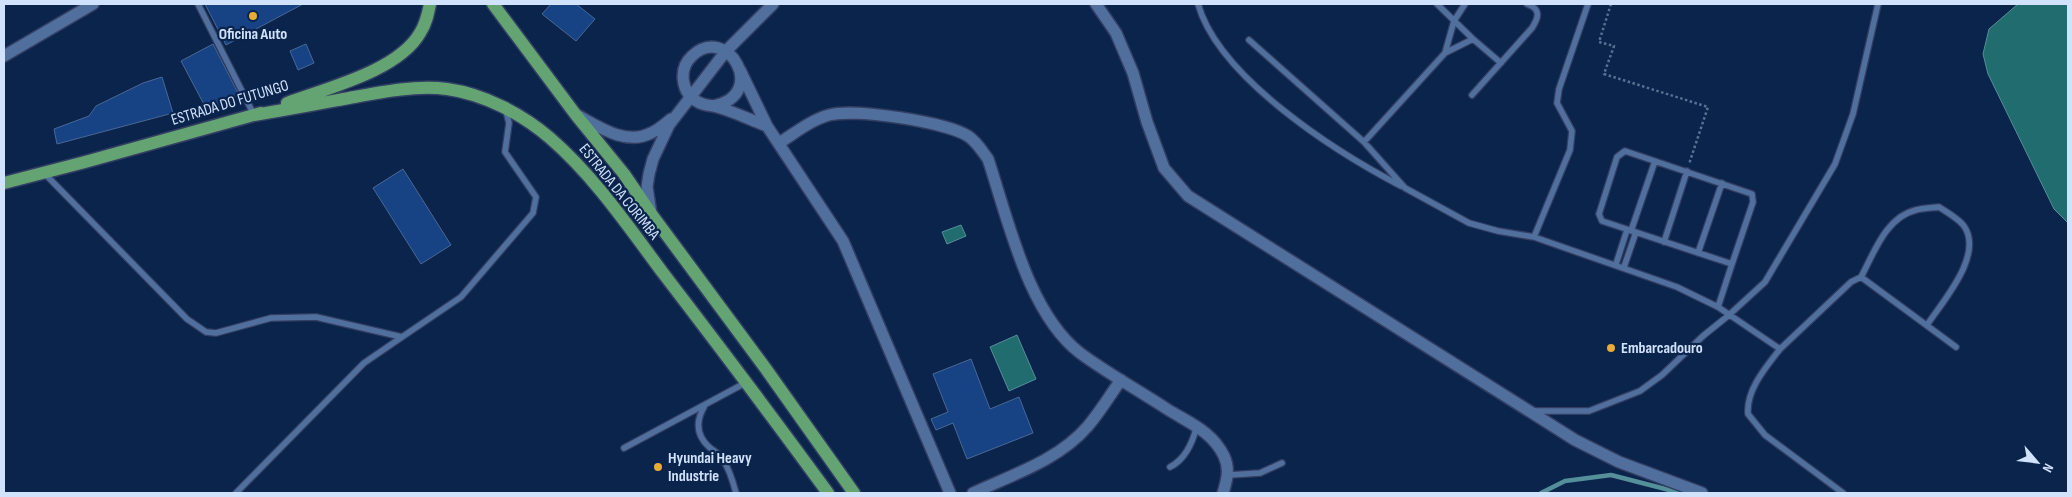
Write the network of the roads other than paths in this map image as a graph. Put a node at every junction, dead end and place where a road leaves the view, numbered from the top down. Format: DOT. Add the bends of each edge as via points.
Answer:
graph roads {
  1 [pos="93,4"];
  2 [pos="198,4"];
  3 [pos="430,4"];
  4 [pos="492,4"];
  5 [pos="773,4"];
  6 [pos="1096,4"];
  7 [pos="1198,4"];
  8 [pos="1437,4"];
  9 [pos="1465,4"];
  10 [pos="1527,4"];
  11 [pos="1588,4"];
  12 [pos="1878,4"];
  13 [pos="1454,21"];
  14 [pos="1472,39"];
  15 [pos="1250,40"];
  16 [pos="726,51"];
  17 [pos="1445,53"];
  18 [pos="4,56"];
  19 [pos="1501,63"];
  20 [pos="740,70"];
  21 [pos="1472,96"];
  22 [pos="691,97"];
  23 [pos="713,106"];
  24 [pos="504,107"];
  25 [pos="679,114"];
  26 [pos="254,115"];
  27 [pos="576,115"];
  28 [pos="767,126"];
  29 [pos="1364,142"];
  30 [pos="779,143"];
  31 [pos="1655,161"];
  32 [pos="1687,171"];
  33 [pos="44,172"];
  34 [pos="4,183"];
  35 [pos="1722,183"];
  36 [pos="1405,188"];
  37 [pos="652,215"];
  38 [pos="1632,231"];
  39 [pos="1534,237"];
  40 [pos="1664,242"];
  41 [pos="1698,253"];
  42 [pos="1616,264"];
  43 [pos="1732,264"];
  44 [pos="1624,267"];
  45 [pos="1861,277"];
  46 [pos="1718,308"];
  47 [pos="1730,315"];
  48 [pos="1927,325"];
  49 [pos="402,337"];
  50 [pos="1956,348"];
  51 [pos="1780,349"];
  52 [pos="1121,380"];
  53 [pos="747,382"];
  54 [pos="705,406"];
  55 [pos="1531,410"];
  56 [pos="1197,426"];
  57 [pos="624,448"];
  58 [pos="1282,464"];
  59 [pos="1170,467"];
  60 [pos="1228,475"];
  61 [pos="236,493"];
  62 [pos="736,493"];
  63 [pos="828,493"];
  64 [pos="854,493"];
  65 [pos="950,493"];
  66 [pos="973,493"];
  67 [pos="1224,493"];
  68 [pos="1702,493"];
  69 [pos="1843,493"];
  1 -- 18 [label="street"];
  2 -- 26 [label="lane"];
  3 -- 26 [label="main road, ESTRADA DO FUTUNGO" via="420,33 387,65"];
  4 -- 27 [label="main road"];
  5 -- 16 [label="street"];
  6 -- 55 [label="street" via="1116,34 1133,73 1164,168 1188,196"];
  7 -- 36 [label="lane" via="1202,18 1222,49 1274,102 1338,150"];
  8 -- 13 [label="lane"];
  9 -- 13 [label="lane"];
  10 -- 19 [label="lane" via="1535,7 1538,19"];
  11 -- 39 [label="lane" via="1557,103 1572,131 1570,150"];
  12 -- 47 [label="lane" via="1853,114 1835,164 1765,282"];
  13 -- 14 [label="lane"];
  13 -- 17 [label="lane"];
  14 -- 17 [label="lane"];
  14 -- 19 [label="lane"];
  15 -- 29 [label="lane"];
  16 -- 20 [label="street"];
  16 -- 22 [label="street"];
  16 -- 22 [label="street" via="705,49 687,62 683,76"];
  17 -- 29 [label="lane"];
  19 -- 21 [label="lane"];
  20 -- 23 [label="street" via="741,79 735,95 729,101"];
  20 -- 28 [label="street"];
  22 -- 23 [label="street"];
  22 -- 25 [label="street"];
  23 -- 28 [label="street"];
  24 -- 26 [label="main road, ESTRADA DA CORIMBA" via="447,89 418,88"];
  24 -- 49 [label="lane" via="509,123 505,152 536,197 533,213 461,296"];
  24 -- 53 [label="main road, ESTRADA DA CORIMBA" via="548,137 587,174"];
  25 -- 27 [label="street" via="652,133 632,138 606,131"];
  25 -- 37 [label="street" via="663,137 648,174"];
  26 -- 33 [label="main road, ESTRADA DO FUTUNGO"];
  27 -- 37 [label="main road, ESTRADA DA CORIMBA" via="624,174"];
  28 -- 30 [label="street"];
  29 -- 36 [label="lane"];
  30 -- 52 [label="street" via="822,118 850,111 936,124 968,136 988,160 1024,268 1048,318 1079,352"];
  30 -- 65 [label="street" via="843,241"];
  31 -- 32 [label="lane"];
  31 -- 38 [label="lane"];
  31 -- 38 [label="lane" via="1625,151 1617,157 1599,214 1602,221"];
  32 -- 35 [label="lane"];
  32 -- 40 [label="lane"];
  33 -- 34 [label="main road, ESTRADA DO FUTUNGO"];
  33 -- 49 [label="lane" via="187,319 206,332 216,333 271,318 316,317"];
  35 -- 41 [label="lane"];
  35 -- 43 [label="lane" via="1749,192 1753,198"];
  36 -- 39 [label="lane" via="1469,223"];
  37 -- 64 [label="main road, ESTRADA DA CORIMBA"];
  38 -- 40 [label="lane"];
  38 -- 42 [label="lane"];
  38 -- 44 [label="lane"];
  39 -- 42 [label="lane"];
  40 -- 41 [label="lane"];
  41 -- 43 [label="lane"];
  42 -- 44 [label="lane"];
  43 -- 46 [label="lane"];
  44 -- 46 [label="lane" via="1677,286"];
  45 -- 48 [label="lane"];
  45 -- 48 [label="lane" via="1885,232 1898,220 1915,210 1940,207 1964,226 1971,243 1966,265"];
  45 -- 51 [label="lane" via="1851,282"];
  46 -- 47 [label="lane"];
  47 -- 51 [label="lane"];
  47 -- 55 [label="lane" via="1662,376 1640,391 1589,411"];
  48 -- 50 [label="lane"];
  49 -- 61 [label="lane" via="364,363"];
  51 -- 69 [label="lane" via="1756,383 1749,399 1748,414 1765,435"];
  52 -- 56 [label="street"];
  52 -- 66 [label="street" via="1087,426 1070,443"];
  53 -- 54 [label="lane"];
  53 -- 63 [label="main road, ESTRADA DA CORIMBA"];
  54 -- 57 [label="lane"];
  54 -- 62 [label="lane" via="697,428 702,439 723,458"];
  55 -- 68 [label="street" via="1576,440 1619,462"];
  56 -- 59 [label="lane" via="1188,450"];
  56 -- 60 [label="street" via="1210,436 1224,457"];
  58 -- 60 [label="lane" via="1260,473"];
  60 -- 67 [label="street"];
}
